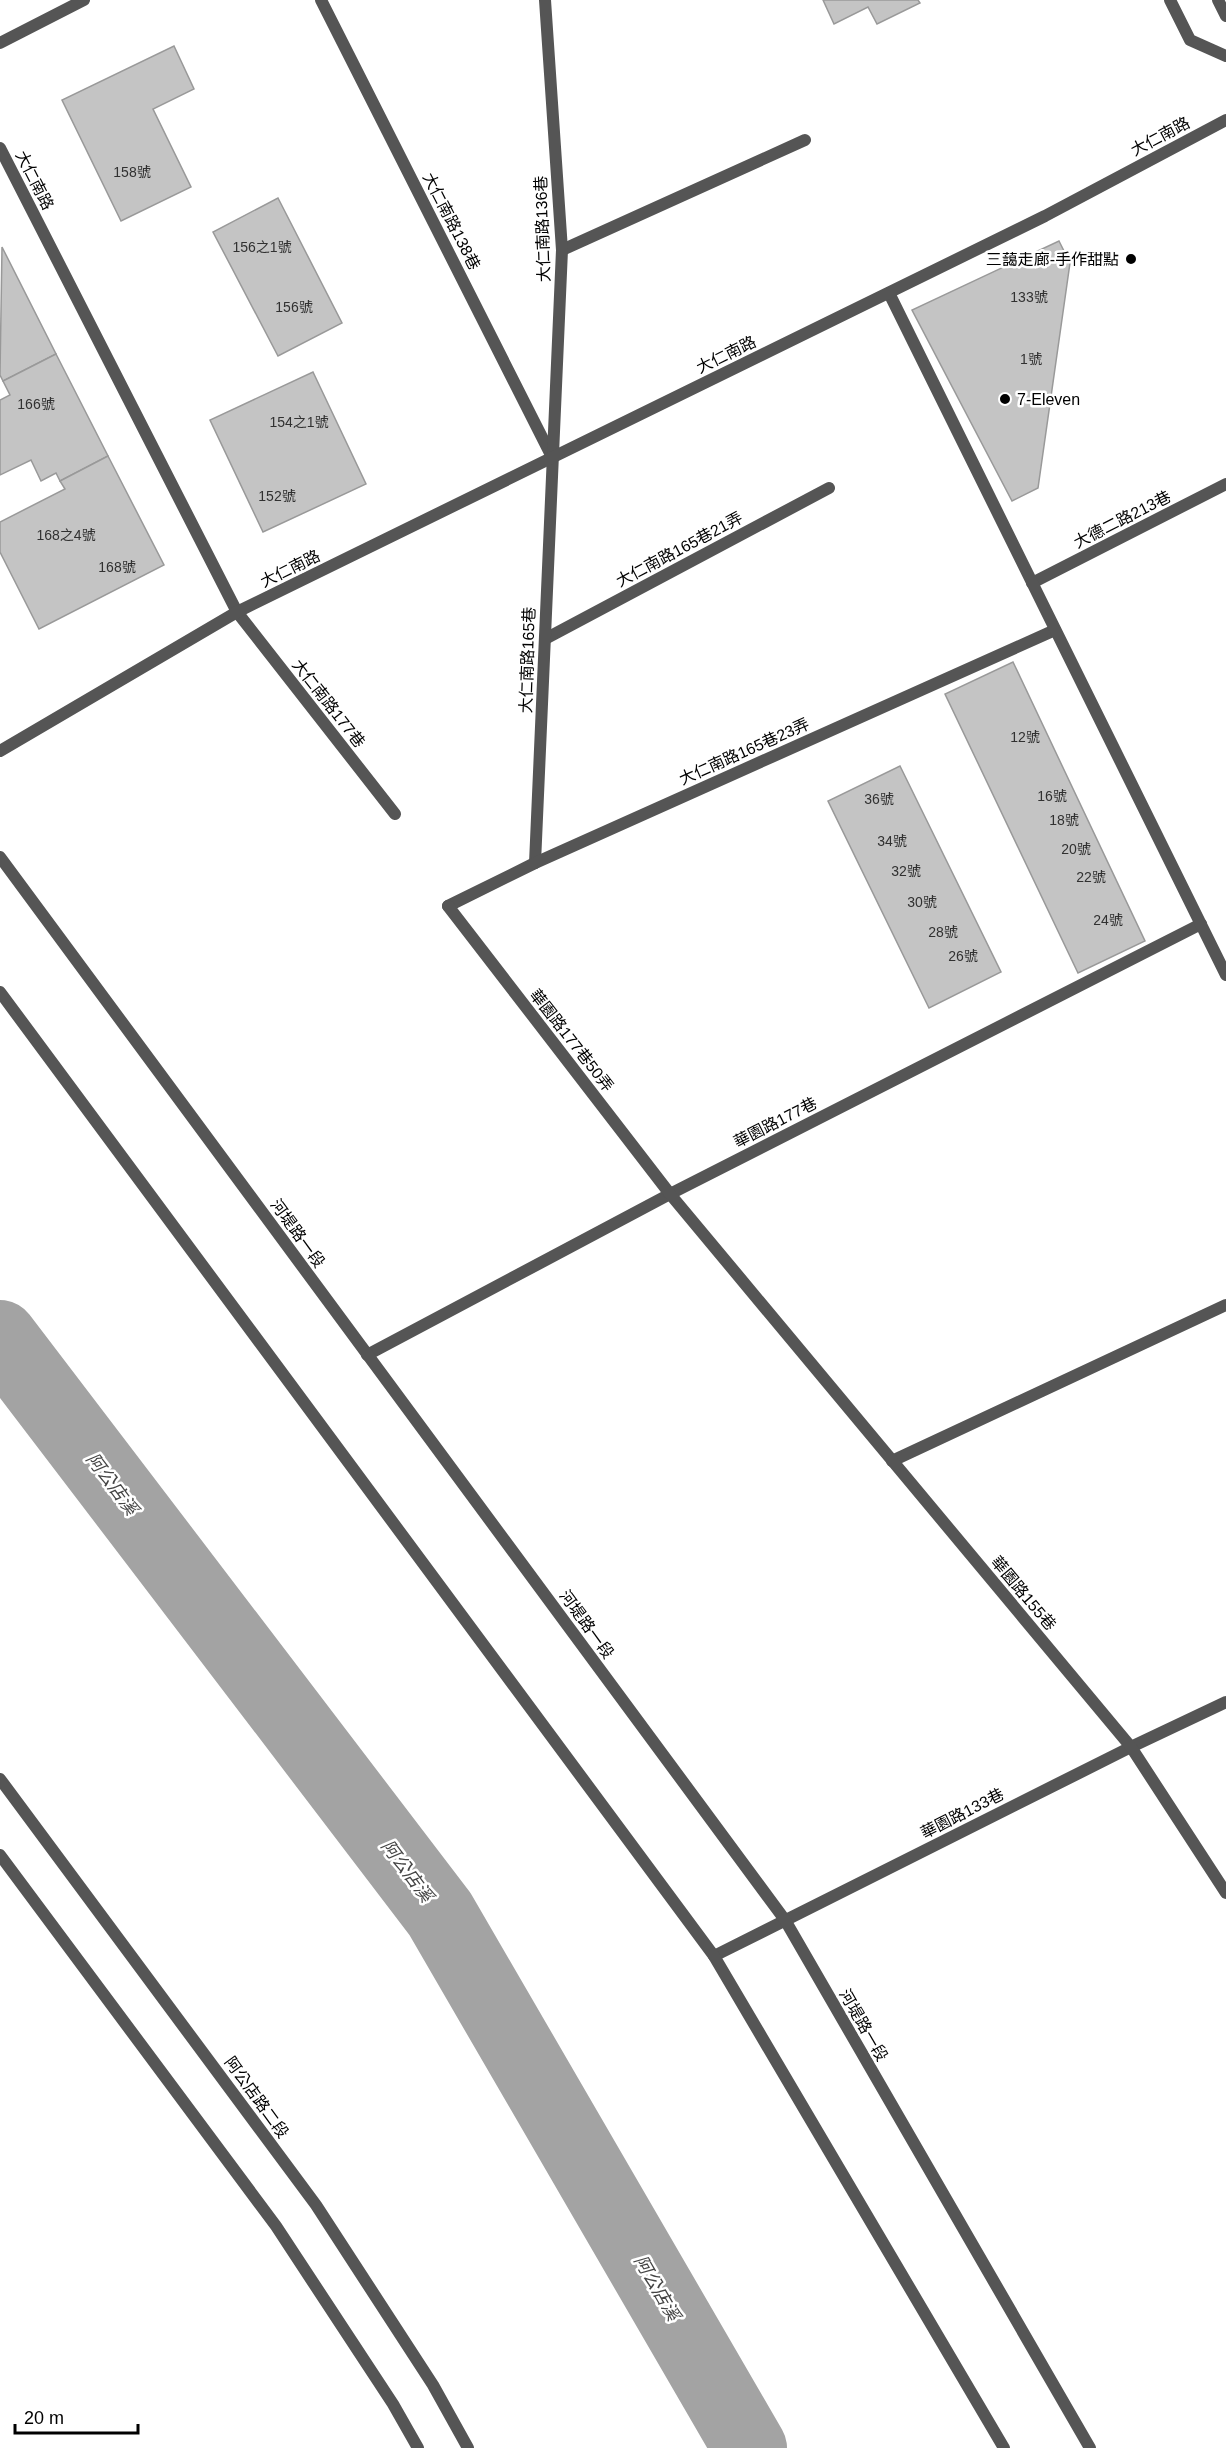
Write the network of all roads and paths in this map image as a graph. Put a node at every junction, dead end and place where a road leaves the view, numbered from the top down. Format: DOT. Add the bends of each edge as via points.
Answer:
graph roads {
  1 [pos="84,0"];
  2 [pos="321,0"];
  3 [pos="545,0"];
  4 [pos="1170,0"];
  5 [pos="1218,0"];
  6 [pos="1226,16"];
  7 [pos="0,43"];
  8 [pos="1226,56"];
  9 [pos="1226,120"];
  10 [pos="805,140"];
  11 [pos="0,148"];
  12 [pos="562,250"];
  13 [pos="889,293"];
  14 [pos="553,458"];
  15 [pos="1226,484"];
  16 [pos="829,488"];
  17 [pos="1032,583"];
  18 [pos="237,612"];
  19 [pos="1055,630"];
  20 [pos="545,639"];
  21 [pos="0,751"];
  22 [pos="395,814"];
  23 [pos="0,857"];
  24 [pos="535,863"];
  25 [pos="448,906"];
  26 [pos="1201,924"];
  27 [pos="1226,975"];
  28 [pos="0,993"];
  29 [pos="670,1194"];
  30 [pos="1226,1305"];
  31 [pos="368,1355"];
  32 [pos="892,1461"];
  33 [pos="1226,1702"];
  34 [pos="1131,1747"];
  35 [pos="0,1779"];
  36 [pos="0,1855"];
  37 [pos="1226,1893"];
  38 [pos="785,1920"];
  39 [pos="714,1956"];
  40 [pos="418,2448"];
  41 [pos="468,2448"];
  42 [pos="1004,2448"];
  43 [pos="1090,2448"];
  1 -- 7 [label="street"];
  2 -- 14 [label="street, 大仁南路138巷"];
  3 -- 12 [label="street, 大仁南路136巷"];
  4 -- 8 [label="street" via="1190,40"];
  5 -- 6 [label="street"];
  9 -- 13 [label="street, 大仁南路"];
  10 -- 12 [label="street"];
  11 -- 18 [label="street, 大仁南路"];
  12 -- 14 [label="street, 大仁南路136巷"];
  13 -- 14 [label="street, 大仁南路"];
  13 -- 17 [label="street"];
  14 -- 18 [label="street, 大仁南路"];
  14 -- 20 [label="street, 大仁南路165巷"];
  15 -- 17 [label="street, 大德二路213巷"];
  16 -- 20 [label="street, 大仁南路165巷21弄"];
  17 -- 19 [label="street"];
  18 -- 21 [label="street, 大仁南路"];
  18 -- 22 [label="street, 大仁南路177巷"];
  19 -- 24 [label="street, 大仁南路165巷23弄"];
  19 -- 26 [label="street"];
  20 -- 24 [label="street, 大仁南路165巷"];
  23 -- 31 [label="street, 河堤路一段"];
  24 -- 25 [label="street, 大仁南路165巷23弄"];
  25 -- 29 [label="street, 華園路177巷50弄"];
  26 -- 27 [label="street"];
  26 -- 29 [label="street, 華園路177巷"];
  28 -- 39 [label="street"];
  29 -- 31 [label="street, 華園路177巷"];
  29 -- 32 [label="street, 華園路155巷"];
  30 -- 32 [label="street"];
  31 -- 38 [label="street, 河堤路一段"];
  32 -- 34 [label="street, 華園路155巷"];
  33 -- 34 [label="street, 華園路133巷"];
  34 -- 37 [label="street, 華園路155巷"];
  34 -- 38 [label="street, 華園路133巷"];
  35 -- 41 [label="street, 阿公店路二段" via="316,2205 434,2385"];
  36 -- 40 [label="street" via="276,2226"];
  38 -- 39 [label="street, 華園路133巷"];
  38 -- 43 [label="street, 河堤路一段"];
  39 -- 42 [label="street"];
}
